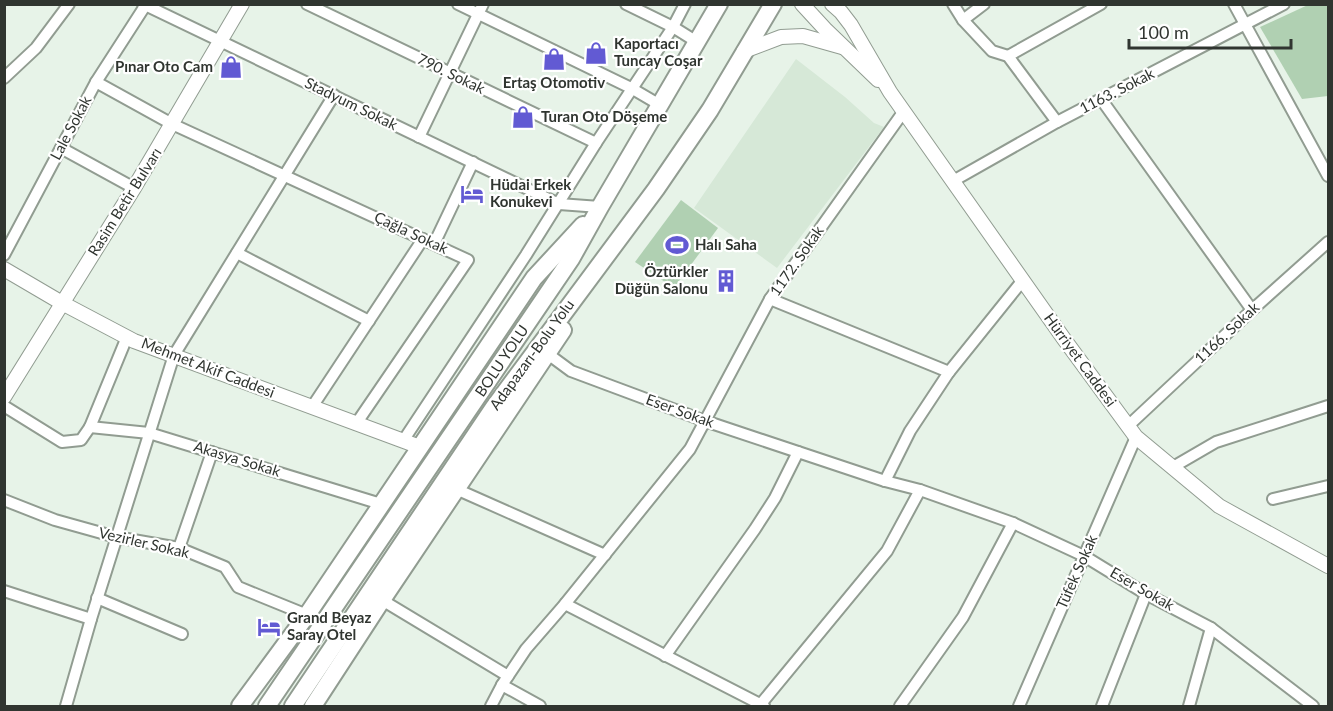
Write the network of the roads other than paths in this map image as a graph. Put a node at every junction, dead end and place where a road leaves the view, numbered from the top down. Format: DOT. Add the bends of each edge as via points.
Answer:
graph roads {
  1 [pos="69,4"];
  2 [pos="242,4"];
  3 [pos="307,4"];
  4 [pos="458,4"];
  5 [pos="626,4"];
  6 [pos="685,4"];
  7 [pos="773,4"];
  8 [pos="802,4"];
  9 [pos="832,4"];
  10 [pos="837,4"];
  11 [pos="953,4"];
  12 [pos="984,4"];
  13 [pos="1101,4"];
  14 [pos="1234,4"];
  15 [pos="1284,4"];
  16 [pos="144,5"];
  17 [pos="718,6"];
  18 [pos="480,9"];
  19 [pos="963,20"];
  20 [pos="1246,24"];
  21 [pos="851,25"];
  22 [pos="673,27"];
  23 [pos="221,42"];
  24 [pos="697,42"];
  25 [pos="844,47"];
  26 [pos="744,51"];
  27 [pos="1008,56"];
  28 [pos="451,73"];
  29 [pos="4,78"];
  30 [pos="96,82"];
  31 [pos="631,88"];
  32 [pos="890,92"];
  33 [pos="334,95"];
  34 [pos="1101,99"];
  35 [pos="660,105"];
  36 [pos="904,111"];
  37 [pos="1057,122"];
  38 [pos="172,124"];
  39 [pos="419,137"];
  40 [pos="596,143"];
  41 [pos="61,148"];
  42 [pos="473,162"];
  43 [pos="285,175"];
  44 [pos="1329,176"];
  45 [pos="953,181"];
  46 [pos="134,188"];
  47 [pos="656,189"];
  48 [pos="559,204"];
  49 [pos="600,207"];
  50 [pos="423,239"];
  51 [pos="1329,242"];
  52 [pos="434,244"];
  53 [pos="237,253"];
  54 [pos="4,255"];
  55 [pos="4,269"];
  56 [pos="1023,280"];
  57 [pos="770,299"];
  58 [pos="62,303"];
  59 [pos="1252,310"];
  60 [pos="369,321"];
  61 [pos="127,337"];
  62 [pos="548,354"];
  63 [pos="174,355"];
  64 [pos="949,372"];
  65 [pos="4,397"];
  66 [pos="4,406"];
  67 [pos="1329,406"];
  68 [pos="312,407"];
  69 [pos="705,421"];
  70 [pos="356,424"];
  71 [pos="90,427"];
  72 [pos="1132,431"];
  73 [pos="150,433"];
  74 [pos="403,441"];
  75 [pos="420,447"];
  76 [pos="212,452"];
  77 [pos="798,452"];
  78 [pos="1173,467"];
  79 [pos="885,481"];
  80 [pos="1329,486"];
  81 [pos="456,489"];
  82 [pos="920,490"];
  83 [pos="1273,499"];
  84 [pos="4,500"];
  85 [pos="381,504"];
  86 [pos="1013,523"];
  87 [pos="116,537"];
  88 [pos="179,548"];
  89 [pos="605,555"];
  90 [pos="1084,556"];
  91 [pos="1329,566"];
  92 [pos="4,591"];
  93 [pos="1146,594"];
  94 [pos="98,598"];
  95 [pos="382,600"];
  96 [pos="565,604"];
  97 [pos="306,615"];
  98 [pos="91,619"];
  99 [pos="1211,628"];
  100 [pos="182,634"];
  101 [pos="665,656"];
  102 [pos="505,680"];
  103 [pos="1298,701"];
  104 [pos="66,706"];
  105 [pos="240,706"];
  106 [pos="267,706"];
  107 [pos="293,706"];
  108 [pos="313,706"];
  109 [pos="491,706"];
  110 [pos="540,706"];
  111 [pos="762,706"];
  112 [pos="900,706"];
  113 [pos="1018,706"];
  114 [pos="1102,706"];
  115 [pos="1189,706"];
  116 [pos="1313,706"];
  1 -- 29 [label="street" via="36,48"];
  2 -- 23 [label="main road, Rasim Betir Bulvarı"];
  3 -- 28 [label="street, 790. Sokak"];
  4 -- 18 [label="street"];
  5 -- 22 [label="street"];
  6 -- 22 [label="street"];
  7 -- 26 [label="highway, Adapazarı-Bolu Yolu"];
  8 -- 25 [label="main road, Hürriyet Caddesi"];
  9 -- 21 [label="main road, Hürriyet Caddesi"];
  10 -- 21 [label="main road"];
  11 -- 19 [label="street"];
  12 -- 19 [label="street"];
  13 -- 27 [label="street"];
  14 -- 20 [label="street"];
  15 -- 20 [label="street, 1163. Sokak"];
  16 -- 23 [label="street, Stadyum Sokak"];
  16 -- 30 [label="street, Lale Sokak"];
  17 -- 24 [label="highway, BOLU YOLU"];
  18 -- 28 [label="street"];
  18 -- 31 [label="street"];
  19 -- 27 [label="street" via="992,51"];
  20 -- 34 [label="street, 1163. Sokak"];
  20 -- 44 [label="street"];
  21 -- 32 [label="main road, Hürriyet Caddesi"];
  22 -- 24 [label="street"];
  22 -- 31 [label="street"];
  23 -- 33 [label="street, Stadyum Sokak"];
  23 -- 38 [label="main road, Rasim Betir Bulvarı"];
  24 -- 35 [label="highway, BOLU YOLU"];
  25 -- 26 [label="main road" via="792,36"];
  25 -- 32 [label="main road, Hürriyet Caddesi"];
  26 -- 47 [label="highway, Adapazarı-Bolu Yolu" via="711,110"];
  27 -- 37 [label="street"];
  28 -- 39 [label="street"];
  28 -- 40 [label="street, 790. Sokak"];
  30 -- 38 [label="street, Çağla Sokak"];
  30 -- 41 [label="street, Lale Sokak"];
  31 -- 35 [label="street"];
  31 -- 40 [label="street"];
  32 -- 36 [label="main road, Hürriyet Caddesi"];
  33 -- 39 [label="street, Stadyum Sokak"];
  33 -- 43 [label="street"];
  34 -- 37 [label="street, 1163. Sokak"];
  34 -- 59 [label="street"];
  35 -- 49 [label="highway, BOLU YOLU"];
  36 -- 45 [label="main road, Hürriyet Caddesi"];
  36 -- 57 [label="street, 1172. Sokak"];
  37 -- 45 [label="street, 1163. Sokak"];
  38 -- 43 [label="street, Çağla Sokak"];
  38 -- 46 [label="main road, Rasim Betir Bulvarı"];
  39 -- 42 [label="street, Stadyum Sokak"];
  40 -- 48 [label="street"];
  41 -- 46 [label="street"];
  41 -- 54 [label="street, Lale Sokak"];
  42 -- 48 [label="street, Stadyum Sokak"];
  42 -- 52 [label="street"];
  43 -- 50 [label="street, Çağla Sokak"];
  43 -- 53 [label="street"];
  45 -- 56 [label="main road, Hürriyet Caddesi"];
  46 -- 58 [label="main road, Rasim Betir Bulvarı"];
  47 -- 62 [label="highway"];
  47 -- 107 [label="highway, Adapazarı-Bolu Yolu" via="494,407"];
  48 -- 49 [label="street"];
  48 -- 74 [label="street"];
  49 -- 75 [label="highway" via="534,278"];
  49 -- 106 [label="highway, BOLU YOLU" via="571,259"];
  50 -- 52 [label="street, Çağla Sokak"];
  50 -- 60 [label="street"];
  51 -- 59 [label="street, 1166. Sokak"];
  52 -- 70 [label="street, Çağla Sokak" via="468,260"];
  53 -- 60 [label="street"];
  53 -- 63 [label="street"];
  55 -- 58 [label="main road, Mehmet Akif Caddesi"];
  56 -- 64 [label="street"];
  56 -- 72 [label="main road, Hürriyet Caddesi"];
  57 -- 64 [label="street"];
  57 -- 69 [label="street, 1172. Sokak"];
  58 -- 61 [label="main road, Mehmet Akif Caddesi"];
  58 -- 65 [label="main road, Rasim Betir Bulvarı"];
  59 -- 72 [label="street, 1166. Sokak"];
  60 -- 68 [label="street"];
  61 -- 63 [label="main road, Mehmet Akif Caddesi"];
  61 -- 71 [label="street"];
  62 -- 69 [label="street, Eser Sokak" via="571,371"];
  62 -- 81 [label="highway"];
  63 -- 68 [label="main road, Mehmet Akif Caddesi"];
  63 -- 73 [label="street"];
  64 -- 79 [label="street" via="910,431"];
  66 -- 71 [label="street" via="62,442 81,440"];
  67 -- 78 [label="street" via="1216,442"];
  68 -- 70 [label="main road, Mehmet Akif Caddesi"];
  69 -- 77 [label="street, Eser Sokak"];
  69 -- 89 [label="street, 1172. Sokak" via="690,449"];
  70 -- 74 [label="main road, Mehmet Akif Caddesi"];
  71 -- 73 [label="street, Akasya Sokak"];
  72 -- 78 [label="main road, Hürriyet Caddesi"];
  72 -- 90 [label="street, Tüfek Sokak"];
  73 -- 76 [label="street, Akasya Sokak"];
  73 -- 87 [label="street"];
  74 -- 75 [label="main road, Mehmet Akif Caddesi"];
  75 -- 85 [label="highway"];
  76 -- 85 [label="street, Akasya Sokak"];
  76 -- 88 [label="street"];
  77 -- 79 [label="street, Eser Sokak"];
  77 -- 101 [label="street" via="770,506"];
  78 -- 91 [label="main road, Hürriyet Caddesi" via="1219,506"];
  79 -- 82 [label="street, Eser Sokak"];
  80 -- 83 [label="street"];
  81 -- 89 [label="street"];
  81 -- 95 [label="highway"];
  82 -- 86 [label="street, Eser Sokak"];
  82 -- 111 [label="street" via="887,551"];
  84 -- 87 [label="street, Vezirler Sokak"];
  85 -- 97 [label="highway"];
  86 -- 90 [label="street, Eser Sokak"];
  86 -- 112 [label="street" via="963,617"];
  87 -- 88 [label="street, Vezirler Sokak"];
  87 -- 94 [label="street"];
  88 -- 97 [label="street, Vezirler Sokak" via="225,567 238,587"];
  89 -- 96 [label="street, 1172. Sokak"];
  90 -- 93 [label="street, Eser Sokak"];
  90 -- 113 [label="street, Tüfek Sokak"];
  92 -- 98 [label="street"];
  93 -- 99 [label="street, Eser Sokak"];
  93 -- 114 [label="street"];
  94 -- 98 [label="street"];
  94 -- 100 [label="street"];
  95 -- 102 [label="street"];
  95 -- 108 [label="highway"];
  96 -- 101 [label="street"];
  96 -- 102 [label="street, 1172. Sokak"];
  97 -- 105 [label="highway"];
  98 -- 104 [label="street"];
  99 -- 103 [label="street, Eser Sokak"];
  99 -- 115 [label="street"];
  101 -- 111 [label="street"];
  102 -- 109 [label="street, 1172. Sokak"];
  102 -- 110 [label="street"];
  103 -- 116 [label="street, Eser Sokak"];
}
